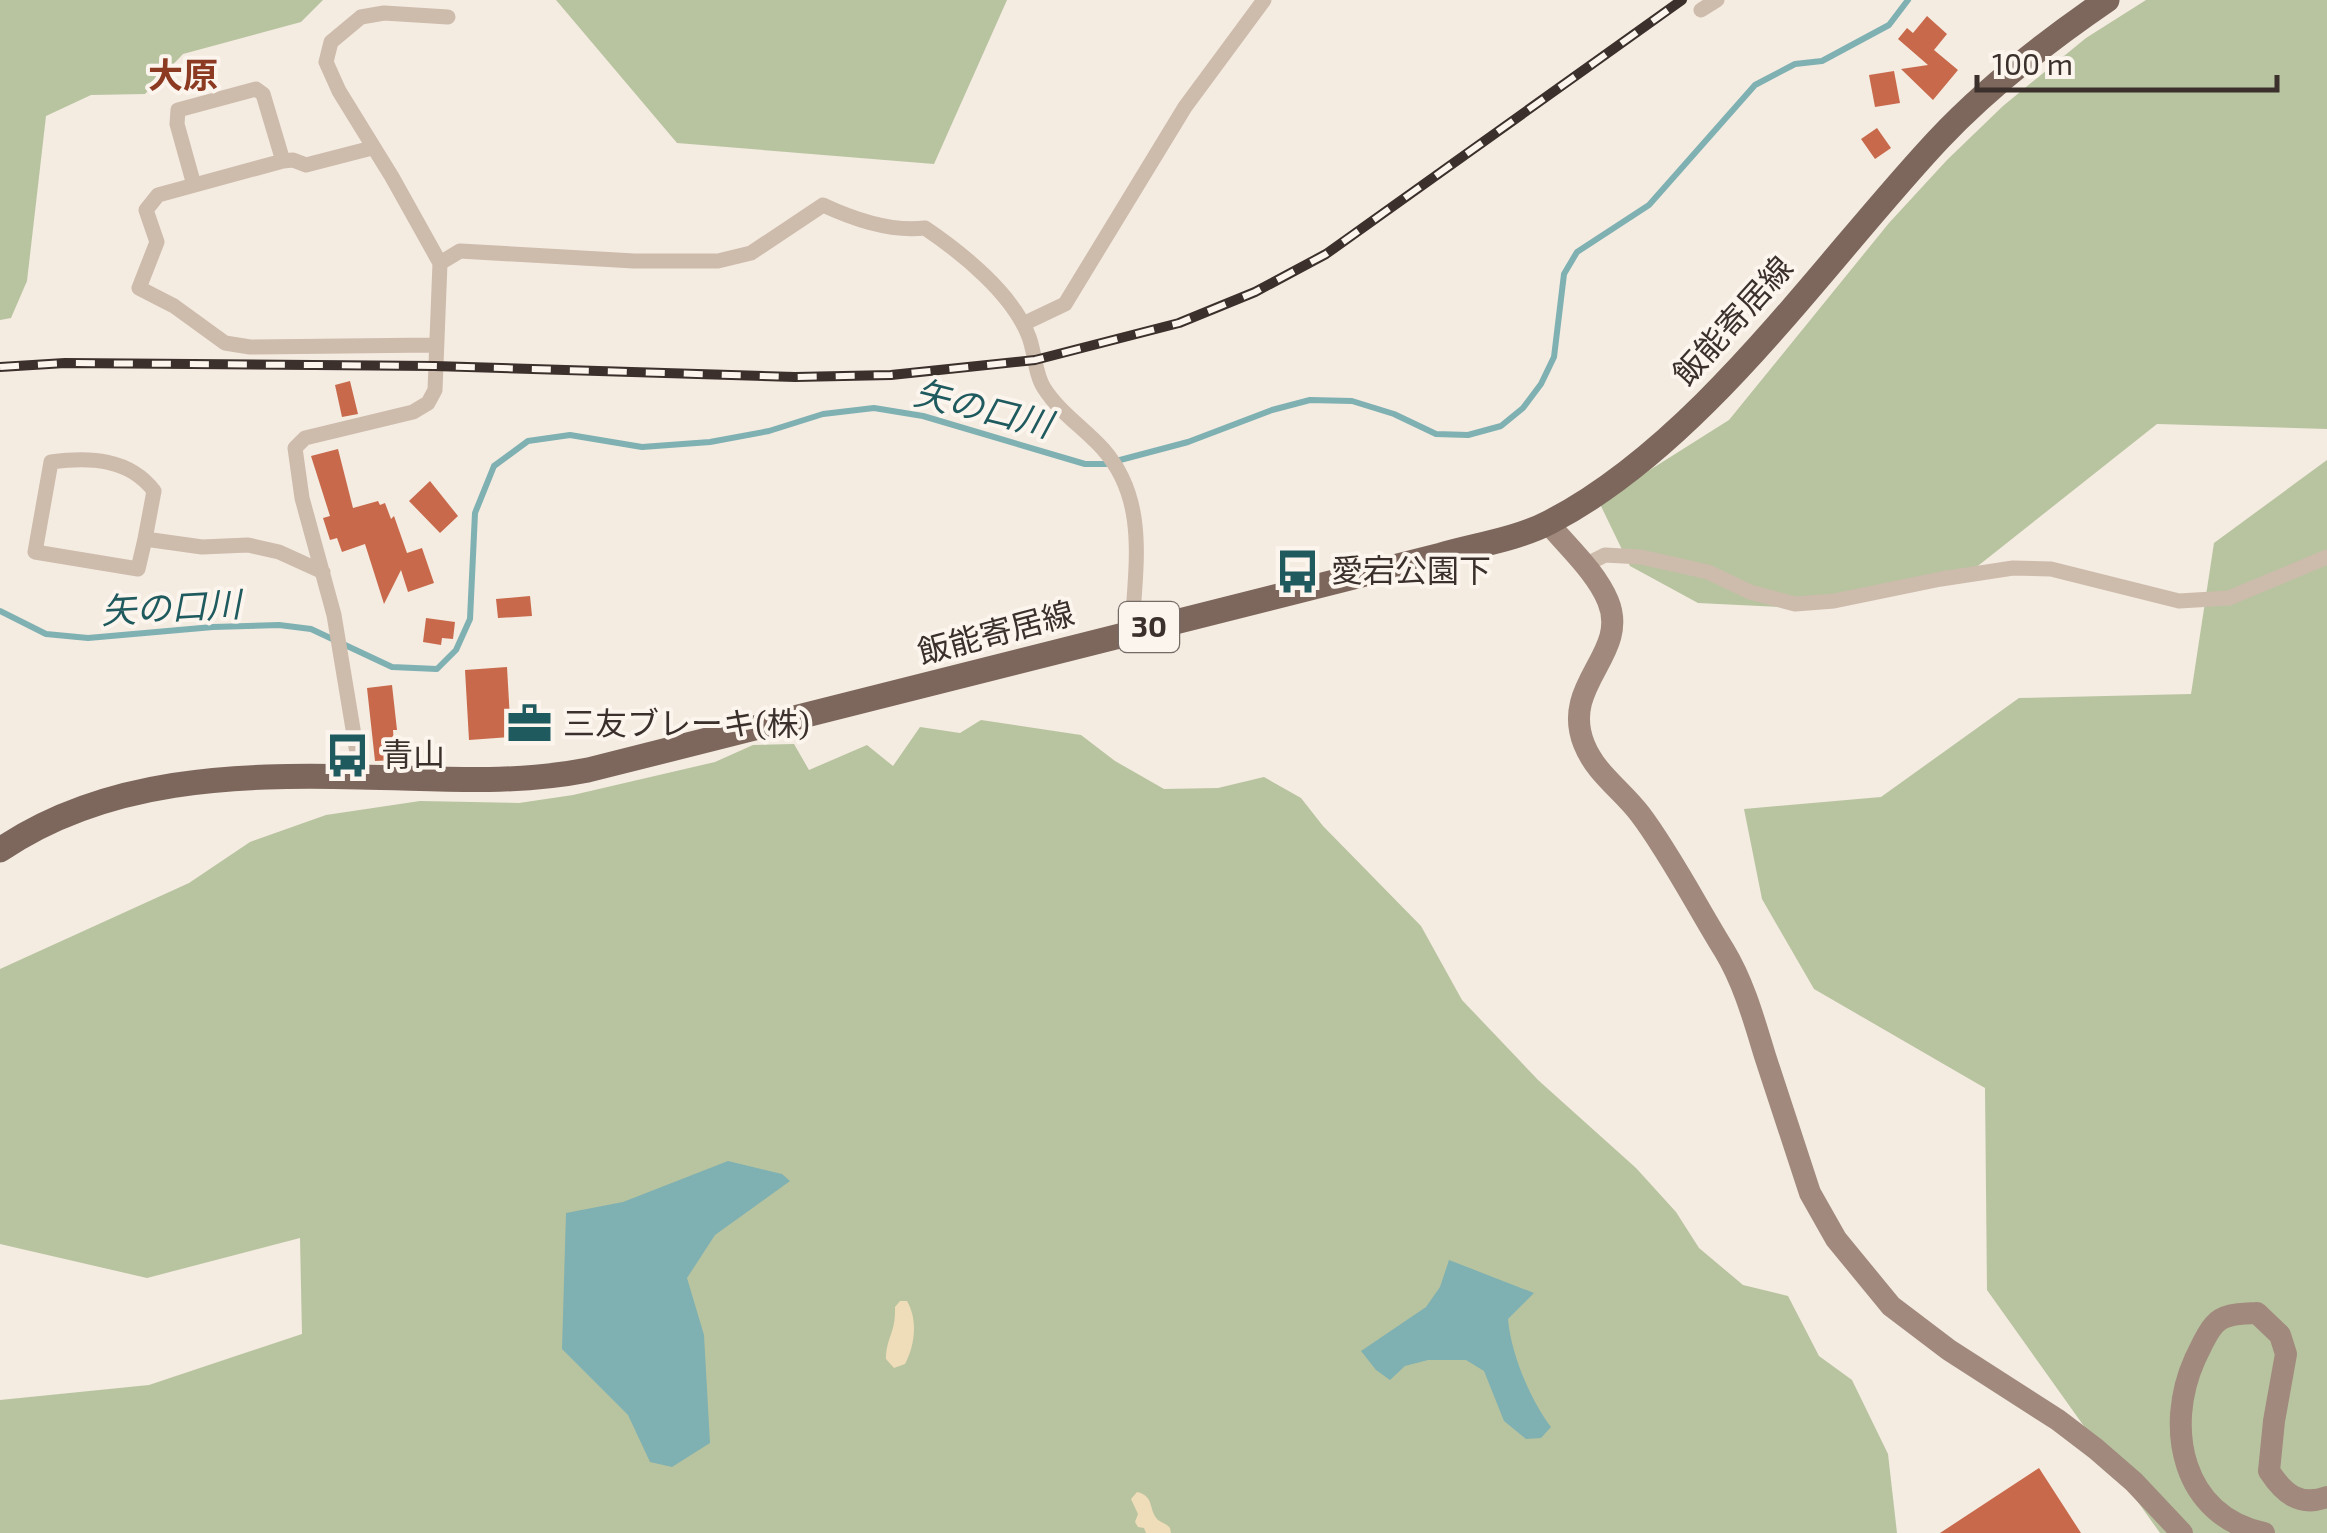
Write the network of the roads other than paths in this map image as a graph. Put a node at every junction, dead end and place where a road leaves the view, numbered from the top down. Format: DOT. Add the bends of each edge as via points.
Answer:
graph roads {
  1 [pos="1264,0"];
  2 [pos="1717,0"];
  3 [pos="2107,0"];
  4 [pos="2080,8"];
  5 [pos="1701,10"];
  6 [pos="448,16"];
  7 [pos="372,148"];
  8 [pos="282,161"];
  9 [pos="194,185"];
  10 [pos="440,263"];
  11 [pos="1023,324"];
  12 [pos="434,344"];
  13 [pos="1548,523"];
  14 [pos="145,539"];
  15 [pos="2327,557"];
  16 [pos="1584,566"];
  17 [pos="323,572"];
  18 [pos="1132,631"];
  19 [pos="361,777"];
  20 [pos="0,850"];
  21 [pos="2327,1496"];
  22 [pos="2182,1533"];
  23 [pos="2264,1533"];
  1 -- 11 [label="street" via="1185,107 1065,304"];
  2 -- 5 [label="street"];
  3 -- 4 [label="main road, 飯能寄居線 / 30"];
  4 -- 13 [label="main road, 飯能寄居線 / 30" via="1940,138 1708,400 1609,483"];
  6 -- 7 [label="street" via="373,15 331,42 326,62"];
  7 -- 8 [label="street" via="306,165"];
  7 -- 10 [label="street"];
  8 -- 9 [label="street"];
  8 -- 9 [label="street" via="256,89 178,110"];
  9 -- 12 [label="street" via="158,195 146,210 157,242 139,288 225,343"];
  10 -- 11 [label="street" via="460,251 718,261 751,253 823,205 908,230 925,228 967,257"];
  10 -- 12 [label="street"];
  11 -- 18 [label="street" via="1044,388 1121,475 1137,525"];
  12 -- 17 [label="street" via="428,403 306,438 295,448"];
  13 -- 16 [label="street"];
  13 -- 18 [label="main road, 飯能寄居線 / 30"];
  14 -- 14 [label="street" via="138,569 34,552 51,462 87,457 144,478 154,491"];
  14 -- 17 [label="street" via="248,546"];
  15 -- 16 [label="street" via="2229,598 2179,601 2052,568 2013,568 1795,604 1641,556 1605,556"];
  16 -- 22 [label="street" via="1609,602 1612,621 1610,641 1580,696 1582,741 1601,774 1642,816 1744,990 1817,1211 1890,1306 2096,1449"];
  17 -- 19 [label="street"];
  18 -- 19 [label="main road, 飯能寄居線 / 30" via="543,778"];
  19 -- 20 [label="main road, 飯能寄居線 / 30" via="198,780 118,796"];
  21 -- 23 [label="street" via="2297,1500 2270,1471 2286,1354 2280,1335 2257,1313 2214,1324 2186,1380 2182,1448 2205,1500 2224,1518"];
}
